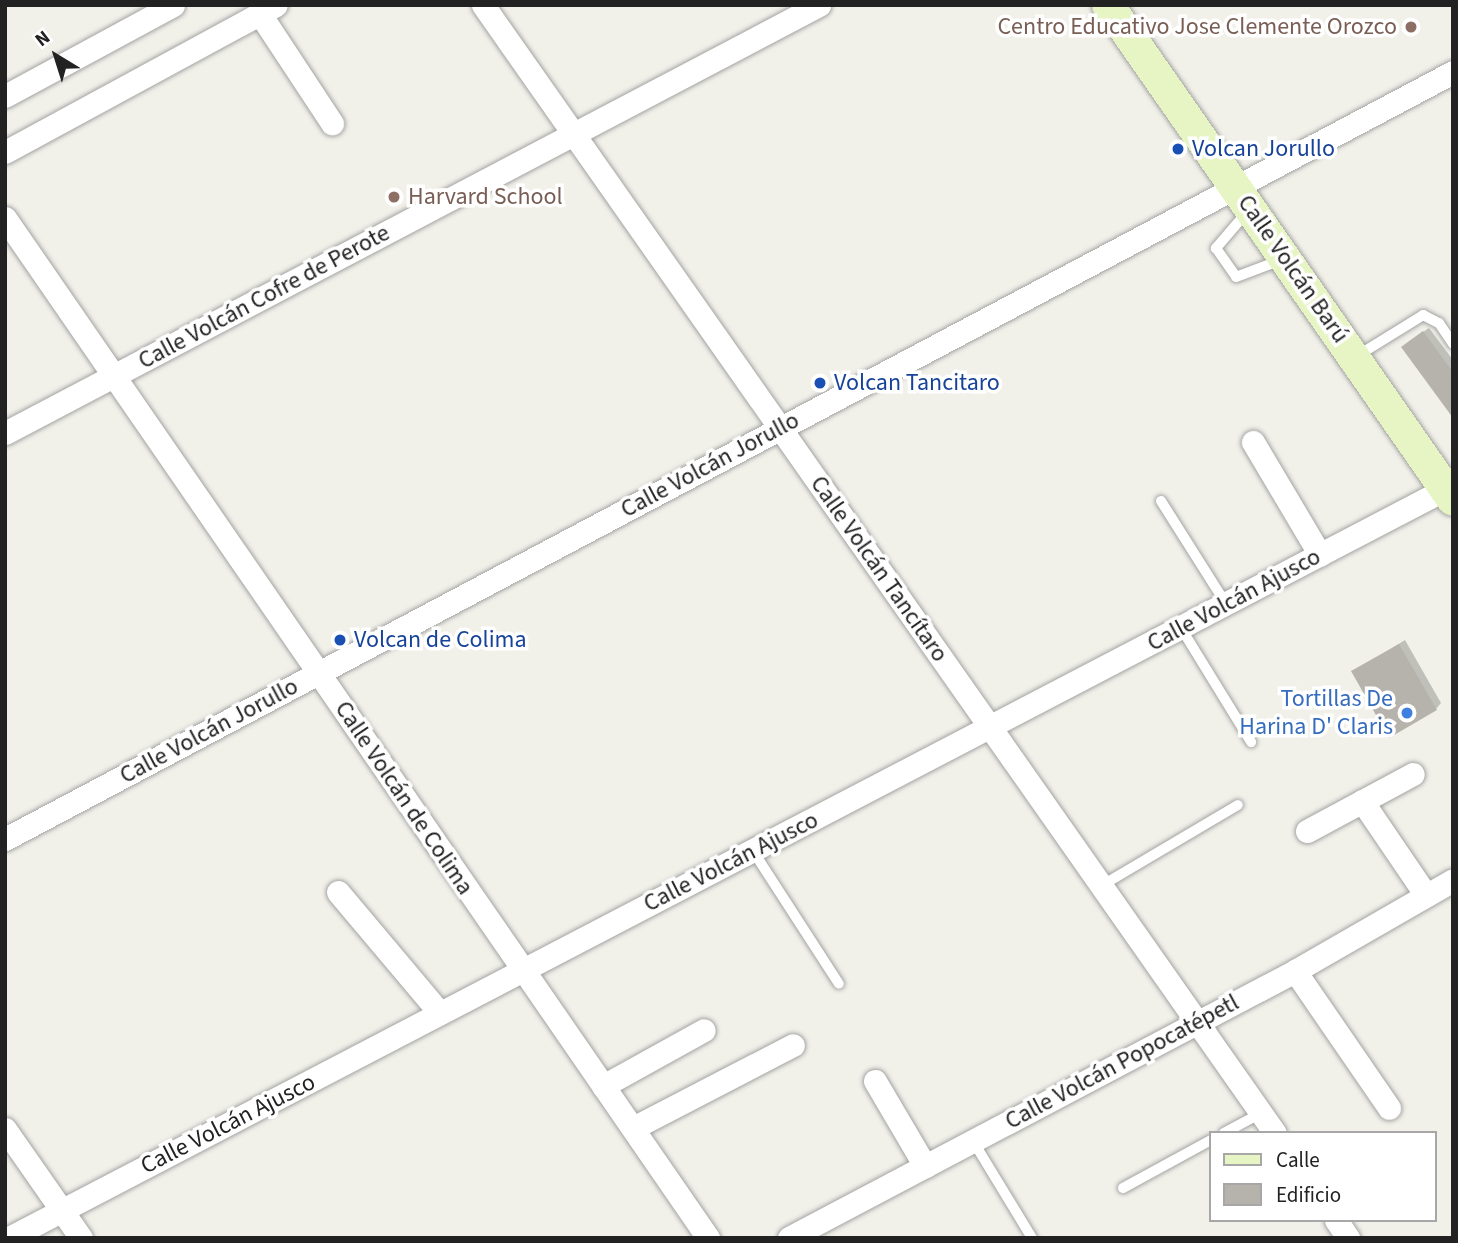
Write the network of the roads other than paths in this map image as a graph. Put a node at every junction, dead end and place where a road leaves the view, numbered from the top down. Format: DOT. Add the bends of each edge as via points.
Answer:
graph roads {
  1 [pos="173,5"];
  2 [pos="483,5"];
  3 [pos="819,5"];
  4 [pos="1108,5"];
  5 [pos="268,9"];
  6 [pos="141,12"];
  7 [pos="1453,72"];
  8 [pos="5,96"];
  9 [pos="332,123"];
  10 [pos="574,134"];
  11 [pos="5,152"];
  12 [pos="1243,197"];
  13 [pos="5,218"];
  14 [pos="1286,258"];
  15 [pos="1453,344"];
  16 [pos="1354,358"];
  17 [pos="114,376"];
  18 [pos="780,428"];
  19 [pos="5,433"];
  20 [pos="1253,442"];
  21 [pos="1450,492"];
  22 [pos="1161,501"];
  23 [pos="1320,555"];
  24 [pos="1226,604"];
  25 [pos="1181,628"];
  26 [pos="318,673"];
  27 [pos="990,727"];
  28 [pos="1251,742"];
  29 [pos="1413,774"];
  30 [pos="1362,802"];
  31 [pos="1238,805"];
  32 [pos="1307,831"];
  33 [pos="5,839"];
  34 [pos="753,851"];
  35 [pos="1453,880"];
  36 [pos="1101,886"];
  37 [pos="338,892"];
  38 [pos="1426,895"];
  39 [pos="522,971"];
  40 [pos="1295,971"];
  41 [pos="839,985"];
  42 [pos="440,1013"];
  43 [pos="1197,1023"];
  44 [pos="704,1030"];
  45 [pos="793,1045"];
  46 [pos="875,1080"];
  47 [pos="603,1086"];
  48 [pos="1389,1108"];
  49 [pos="1261,1113"];
  50 [pos="633,1128"];
  51 [pos="5,1129"];
  52 [pos="1228,1131"];
  53 [pos="1274,1131"];
  54 [pos="973,1141"];
  55 [pos="1210,1141"];
  56 [pos="925,1166"];
  57 [pos="1123,1188"];
  58 [pos="62,1210"];
  59 [pos="1337,1222"];
  60 [pos="9,1238"];
  61 [pos="81,1238"];
  62 [pos="708,1238"];
  63 [pos="789,1238"];
  64 [pos="1032,1238"];
  65 [pos="1348,1238"];
  1 -- 6 [label="street"];
  2 -- 10 [label="street, Calle Volcán Tancítaro"];
  3 -- 10 [label="street, Calle Volcán Cofre de Perote"];
  4 -- 12 [label="street, Calle Volcán Barú"];
  5 -- 9 [label="street"];
  5 -- 11 [label="street"];
  6 -- 8 [label="street"];
  7 -- 12 [label="street, Calle Volcán Jorullo"];
  10 -- 17 [label="street, Calle Volcán Cofre de Perote"];
  10 -- 18 [label="street, Calle Volcán Tancítaro"];
  12 -- 14 [label="street, Calle Volcán Barú"];
  12 -- 14 [label="lane" via="1216,248 1236,277"];
  12 -- 18 [label="street, Calle Volcán Jorullo"];
  13 -- 17 [label="street, Calle Volcán de Colima"];
  14 -- 16 [label="street, Calle Volcán Barú"];
  15 -- 16 [label="lane" via="1439,323 1423,315"];
  16 -- 21 [label="street, Calle Volcán Barú"];
  17 -- 19 [label="street, Calle Volcán Cofre de Perote"];
  17 -- 26 [label="street, Calle Volcán de Colima"];
  18 -- 26 [label="street, Calle Volcán Jorullo"];
  18 -- 27 [label="street, Calle Volcán Tancítaro"];
  20 -- 23 [label="street"];
  21 -- 23 [label="street, Calle Volcán Ajusco"];
  22 -- 24 [label="lane"];
  23 -- 24 [label="street, Calle Volcán Ajusco"];
  24 -- 25 [label="street, Calle Volcán Ajusco"];
  25 -- 27 [label="street, Calle Volcán Ajusco"];
  25 -- 28 [label="lane"];
  26 -- 33 [label="street, Calle Volcán Jorullo"];
  26 -- 39 [label="street, Calle Volcán de Colima"];
  27 -- 34 [label="street, Calle Volcán Ajusco"];
  27 -- 36 [label="street, Calle Volcán Tancítaro"];
  29 -- 30 [label="street"];
  30 -- 32 [label="street"];
  30 -- 38 [label="street"];
  31 -- 36 [label="lane"];
  34 -- 39 [label="street, Calle Volcán Ajusco"];
  34 -- 41 [label="lane"];
  35 -- 38 [label="street, Calle Volcán Popocatépetl"];
  36 -- 43 [label="street, Calle Volcán Tancítaro"];
  37 -- 42 [label="street"];
  38 -- 40 [label="street, Calle Volcán Popocatépetl"];
  39 -- 42 [label="street, Calle Volcán Ajusco"];
  39 -- 47 [label="street, Calle Volcán de Colima"];
  40 -- 43 [label="street, Calle Volcán Popocatépetl"];
  40 -- 48 [label="street"];
  42 -- 58 [label="street, Calle Volcán Ajusco"];
  43 -- 49 [label="street, Calle Volcán Tancítaro"];
  43 -- 54 [label="street, Calle Volcán Popocatépetl"];
  44 -- 47 [label="street"];
  45 -- 50 [label="street"];
  46 -- 56 [label="street"];
  47 -- 50 [label="street, Calle Volcán de Colima"];
  49 -- 52 [label="lane"];
  49 -- 53 [label="street, Calle Volcán Tancítaro"];
  50 -- 62 [label="street, Calle Volcán de Colima"];
  51 -- 58 [label="street"];
  54 -- 56 [label="street, Calle Volcán Popocatépetl"];
  54 -- 64 [label="lane"];
  55 -- 57 [label="lane"];
  56 -- 63 [label="street, Calle Volcán Popocatépetl"];
  58 -- 60 [label="street, Calle Volcán Ajusco"];
  58 -- 61 [label="street"];
  59 -- 65 [label="street"];
}
